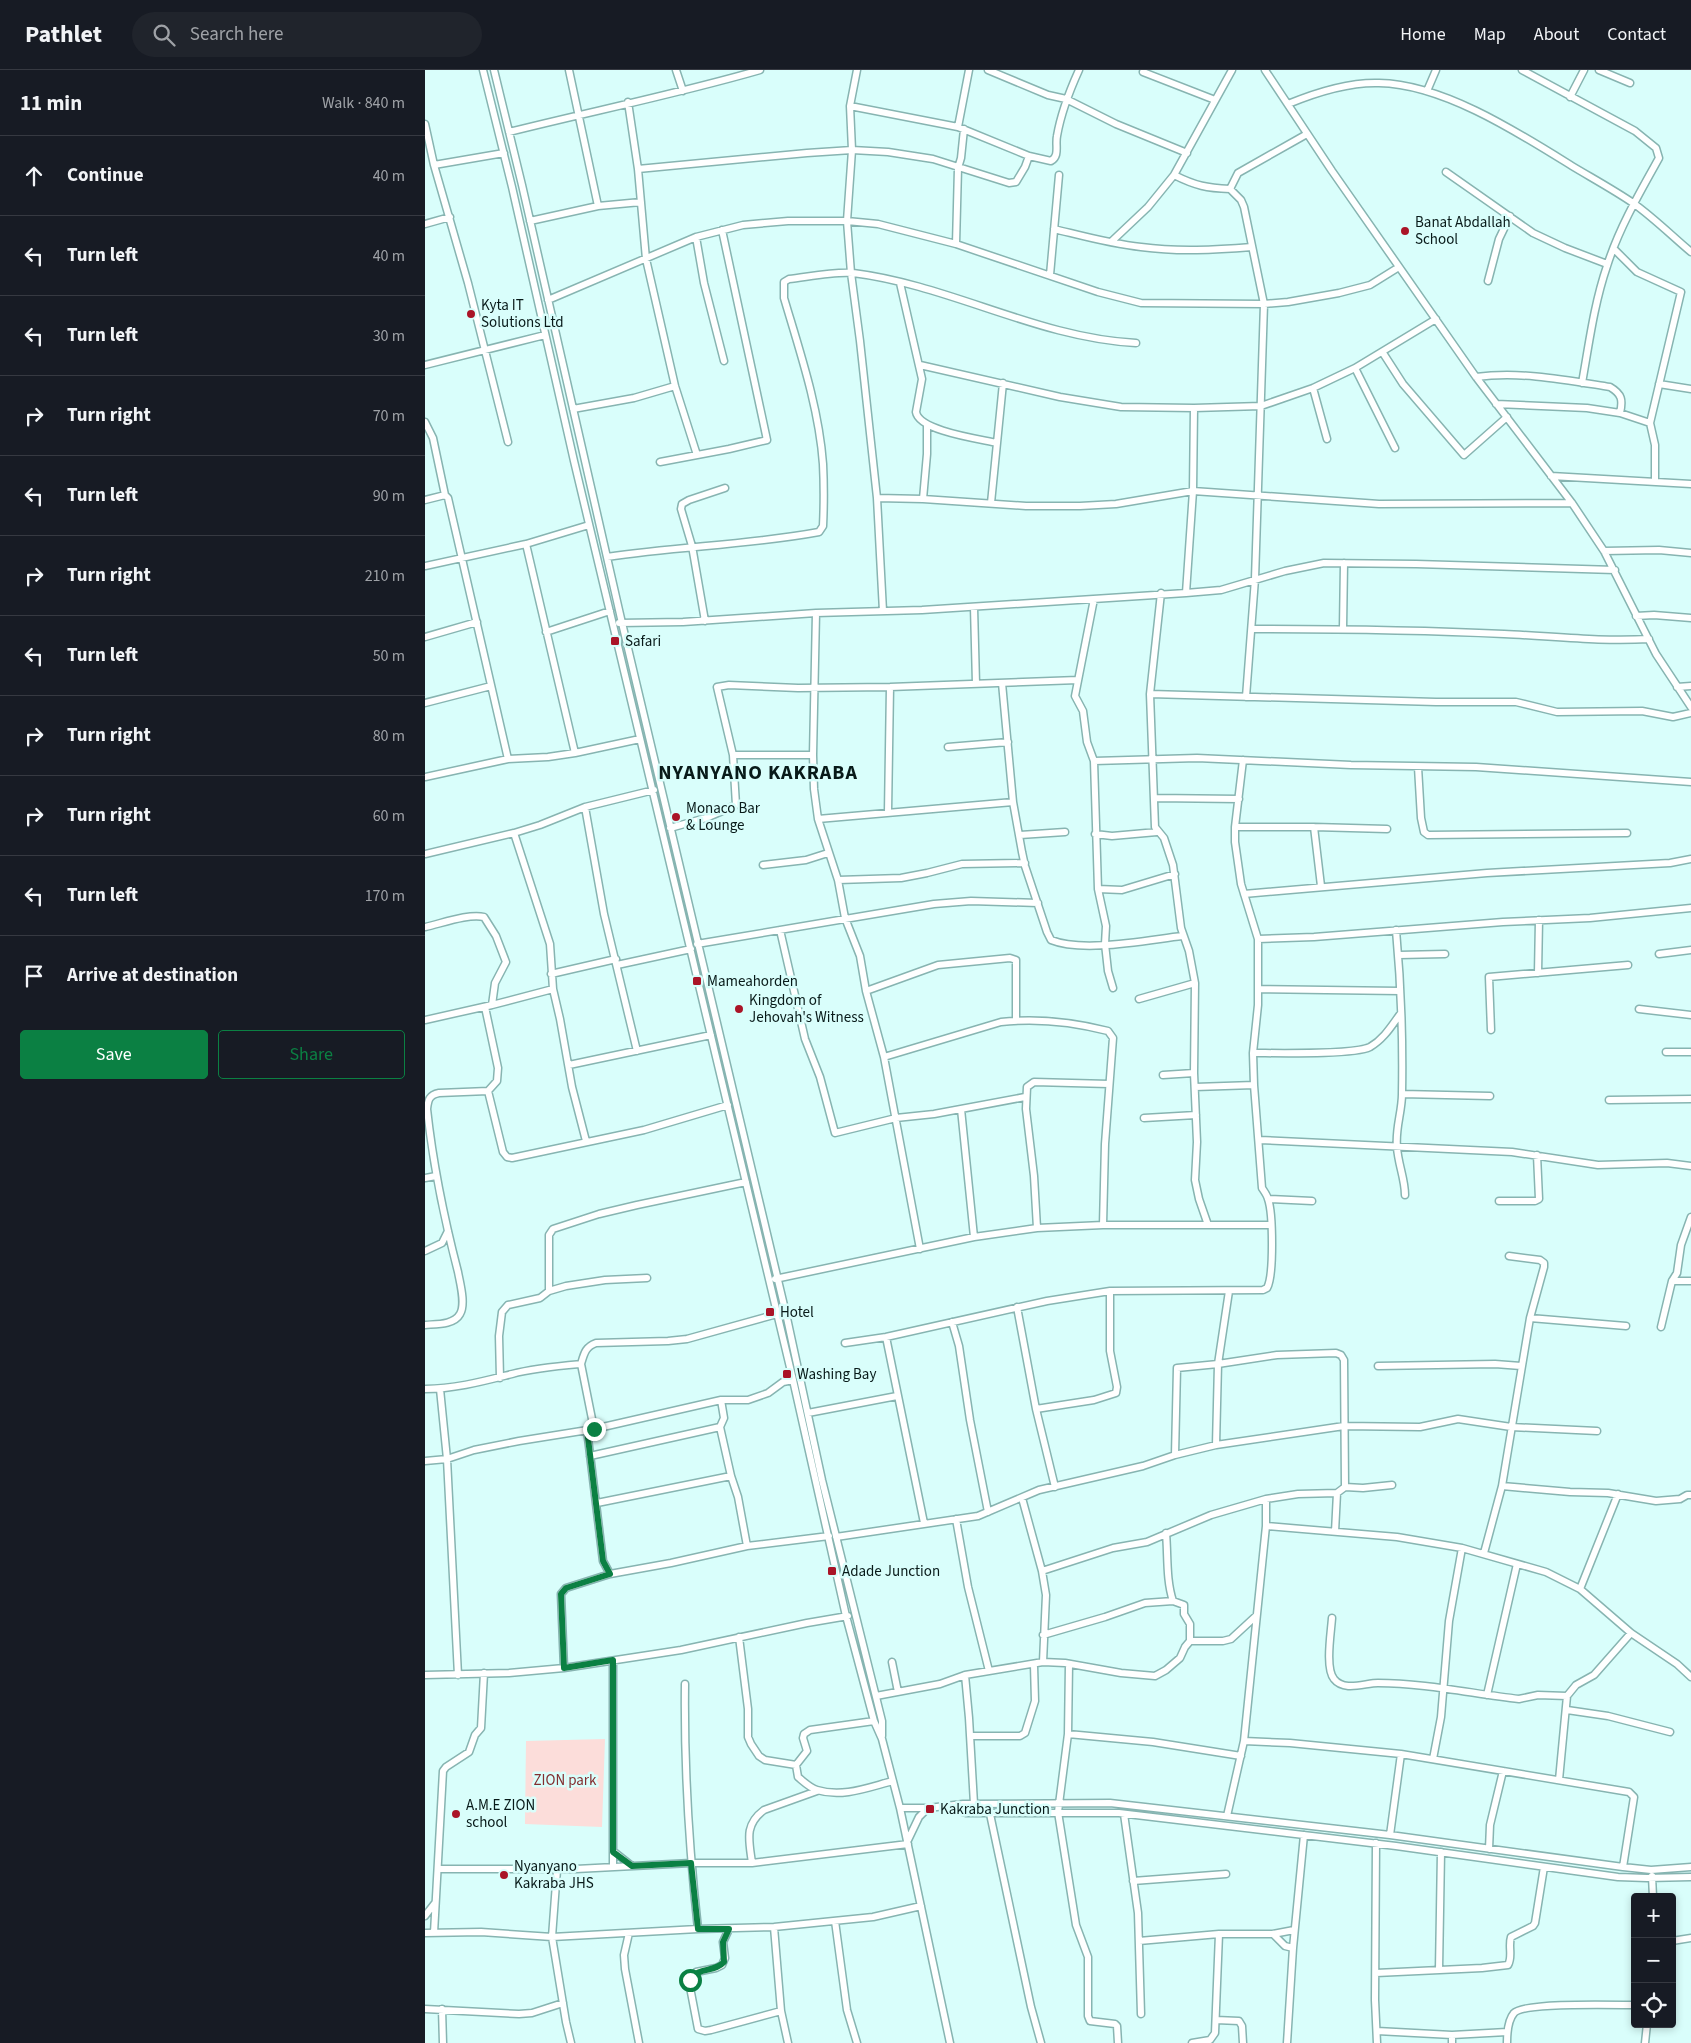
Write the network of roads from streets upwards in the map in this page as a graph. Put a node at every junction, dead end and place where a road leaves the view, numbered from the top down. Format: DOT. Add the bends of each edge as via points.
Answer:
graph roads {
  1 [pos="483,70"];
  2 [pos="494,70"];
  3 [pos="569,70"];
  4 [pos="676,70"];
  5 [pos="760,70"];
  6 [pos="857,70"];
  7 [pos="969,70"];
  8 [pos="988,70"];
  9 [pos="1079,70"];
  10 [pos="1232,70"];
  11 [pos="1265,70"];
  12 [pos="1436,70"];
  13 [pos="1522,70"];
  14 [pos="1584,70"];
  15 [pos="1599,70"];
  16 [pos="1143,72"];
  17 [pos="1630,83"];
  18 [pos="683,91"];
  19 [pos="1427,92"];
  20 [pos="1570,97"];
  21 [pos="1066,99"];
  22 [pos="1215,100"];
  23 [pos="628,102"];
  24 [pos="1288,104"];
  25 [pos="850,106"];
  26 [pos="578,114"];
  27 [pos="425,124"];
  28 [pos="961,128"];
  29 [pos="509,132"];
  30 [pos="1307,134"];
  31 [pos="852,150"];
  32 [pos="1187,153"];
  33 [pos="504,154"];
  34 [pos="1029,156"];
  35 [pos="434,165"];
  36 [pos="958,168"];
  37 [pos="638,169"];
  38 [pos="1446,172"];
  39 [pos="1059,175"];
  40 [pos="1174,175"];
  41 [pos="522,185"];
  42 [pos="512,188"];
  43 [pos="1230,189"];
  44 [pos="641,202"];
  45 [pos="1634,204"];
  46 [pos="597,206"];
  47 [pos="1510,216"];
  48 [pos="450,217"];
  49 [pos="529,221"];
  50 [pos="847,221"];
  51 [pos="425,224"];
  52 [pos="1054,229"];
  53 [pos="722,230"];
  54 [pos="696,237"];
  55 [pos="1111,242"];
  56 [pos="956,244"];
  57 [pos="1252,247"];
  58 [pos="1614,249"];
  59 [pos="1691,252"];
  60 [pos="646,259"];
  61 [pos="1607,264"];
  62 [pos="1399,267"];
  63 [pos="851,273"];
  64 [pos="1050,275"];
  65 [pos="1489,281"];
  66 [pos="900,282"];
  67 [pos="548,300"];
  68 [pos="1264,304"];
  69 [pos="1435,319"];
  70 [pos="545,335"];
  71 [pos="1136,343"];
  72 [pos="485,349"];
  73 [pos="1383,353"];
  74 [pos="724,362"];
  75 [pos="425,365"];
  76 [pos="920,365"];
  77 [pos="1355,368"];
  78 [pos="1476,377"];
  79 [pos="1003,383"];
  80 [pos="1582,383"];
  81 [pos="1659,384"];
  82 [pos="675,386"];
  83 [pos="1313,388"];
  84 [pos="1691,389"];
  85 [pos="1496,404"];
  86 [pos="1261,406"];
  87 [pos="1194,408"];
  88 [pos="573,409"];
  89 [pos="1620,413"];
  90 [pos="1507,417"];
  91 [pos="425,422"];
  92 [pos="1650,422"];
  93 [pos="927,425"];
  94 [pos="1327,439"];
  95 [pos="508,442"];
  96 [pos="997,443"];
  97 [pos="1395,448"];
  98 [pos="697,455"];
  99 [pos="660,462"];
  100 [pos="1551,476"];
  101 [pos="1655,481"];
  102 [pos="1691,484"];
  103 [pos="725,488"];
  104 [pos="1193,491"];
  105 [pos="445,495"];
  106 [pos="1258,495"];
  107 [pos="877,498"];
  108 [pos="923,499"];
  109 [pos="425,500"];
  110 [pos="991,503"];
  111 [pos="1572,503"];
  112 [pos="589,525"];
  113 [pos="526,544"];
  114 [pos="692,546"];
  115 [pos="1605,551"];
  116 [pos="1691,553"];
  117 [pos="607,557"];
  118 [pos="463,558"];
  119 [pos="1344,563"];
  120 [pos="425,566"];
  121 [pos="1615,570"];
  122 [pos="1255,579"];
  123 [pos="1161,593"];
  124 [pos="1186,593"];
  125 [pos="1094,599"];
  126 [pos="974,607"];
  127 [pos="610,611"];
  128 [pos="883,611"];
  129 [pos="816,613"];
  130 [pos="1636,616"];
  131 [pos="1691,618"];
  132 [pos="705,621"];
  133 [pos="477,622"];
  134 [pos="613,623"];
  135 [pos="621,623"];
  136 [pos="1343,628"];
  137 [pos="1252,629"];
  138 [pos="546,632"];
  139 [pos="425,636"];
  140 [pos="1649,640"];
  141 [pos="1078,680"];
  142 [pos="1003,683"];
  143 [pos="976,684"];
  144 [pos="491,686"];
  145 [pos="814,686"];
  146 [pos="1691,686"];
  147 [pos="890,687"];
  148 [pos="1677,687"];
  149 [pos="1150,694"];
  150 [pos="1246,697"];
  151 [pos="425,703"];
  152 [pos="1691,707"];
  153 [pos="1691,714"];
  154 [pos="640,739"];
  155 [pos="1008,742"];
  156 [pos="948,747"];
  157 [pos="575,753"];
  158 [pos="733,754"];
  159 [pos="813,754"];
  160 [pos="508,759"];
  161 [pos="1152,759"];
  162 [pos="1243,760"];
  163 [pos="1094,761"];
  164 [pos="1418,767"];
  165 [pos="425,777"];
  166 [pos="1691,782"];
  167 [pos="654,790"];
  168 [pos="1155,798"];
  169 [pos="1239,799"];
  170 [pos="1013,802"];
  171 [pos="585,807"];
  172 [pos="889,812"];
  173 [pos="818,819"];
  174 [pos="1235,827"];
  175 [pos="1314,827"];
  176 [pos="670,828"];
  177 [pos="1387,829"];
  178 [pos="1065,832"];
  179 [pos="1157,832"];
  180 [pos="515,833"];
  181 [pos="1627,833"];
  182 [pos="1095,834"];
  183 [pos="1020,835"];
  184 [pos="828,853"];
  185 [pos="425,854"];
  186 [pos="1691,859"];
  187 [pos="1025,863"];
  188 [pos="763,865"];
  189 [pos="1175,874"];
  190 [pos="838,880"];
  191 [pos="1321,886"];
  192 [pos="1097,889"];
  193 [pos="1244,894"];
  194 [pos="1038,903"];
  195 [pos="1691,908"];
  196 [pos="845,918"];
  197 [pos="1539,920"];
  198 [pos="425,928"];
  199 [pos="780,930"];
  200 [pos="1397,930"];
  201 [pos="1182,936"];
  202 [pos="1258,939"];
  203 [pos="697,944"];
  204 [pos="1105,944"];
  205 [pos="691,949"];
  206 [pos="1691,950"];
  207 [pos="1445,954"];
  208 [pos="1659,954"];
  209 [pos="1399,956"];
  210 [pos="617,962"];
  211 [pos="1628,966"];
  212 [pos="1537,972"];
  213 [pos="551,974"];
  214 [pos="1195,983"];
  215 [pos="1113,988"];
  216 [pos="553,989"];
  217 [pos="1258,989"];
  218 [pos="866,991"];
  219 [pos="1400,991"];
  220 [pos="1139,999"];
  221 [pos="488,1006"];
  222 [pos="1639,1009"];
  223 [pos="1401,1012"];
  224 [pos="1691,1015"];
  225 [pos="425,1020"];
  226 [pos="1015,1020"];
  227 [pos="1491,1030"];
  228 [pos="711,1035"];
  229 [pos="637,1051"];
  230 [pos="1665,1052"];
  231 [pos="1691,1052"];
  232 [pos="1253,1053"];
  233 [pos="884,1057"];
  234 [pos="569,1065"];
  235 [pos="1194,1073"];
  236 [pos="1163,1075"];
  237 [pos="1109,1084"];
  238 [pos="1254,1085"];
  239 [pos="1195,1087"];
  240 [pos="488,1091"];
  241 [pos="1403,1094"];
  242 [pos="1490,1096"];
  243 [pos="1025,1097"];
  244 [pos="1691,1099"];
  245 [pos="1609,1100"];
  246 [pos="728,1106"];
  247 [pos="961,1108"];
  248 [pos="426,1109"];
  249 [pos="1196,1115"];
  250 [pos="896,1118"];
  251 [pos="1144,1118"];
  252 [pos="1259,1140"];
  253 [pos="586,1141"];
  254 [pos="1396,1146"];
  255 [pos="1537,1155"];
  256 [pos="1691,1166"];
  257 [pos="436,1176"];
  258 [pos="425,1178"];
  259 [pos="746,1182"];
  260 [pos="1405,1196"];
  261 [pos="1268,1199"];
  262 [pos="1312,1201"];
  263 [pos="1499,1201"];
  264 [pos="1691,1217"];
  265 [pos="1103,1225"];
  266 [pos="1208,1225"];
  267 [pos="1271,1225"];
  268 [pos="1037,1228"];
  269 [pos="448,1231"];
  270 [pos="974,1237"];
  271 [pos="442,1243"];
  272 [pos="451,1246"];
  273 [pos="920,1249"];
  274 [pos="425,1251"];
  275 [pos="1509,1256"];
  276 [pos="647,1278"];
  277 [pos="777,1279"];
  278 [pos="769,1280"];
  279 [pos="1672,1281"];
  280 [pos="1691,1281"];
  281 [pos="549,1291"];
  282 [pos="1110,1291"];
  283 [pos="1229,1291"];
  284 [pos="1017,1307"];
  285 [pos="777,1314"];
  286 [pos="1530,1318"];
  287 [pos="952,1322"];
  288 [pos="425,1325"];
  289 [pos="1626,1326"];
  290 [pos="1661,1327"];
  291 [pos="886,1337"];
  292 [pos="845,1343"];
  293 [pos="581,1364"];
  294 [pos="1218,1364"];
  295 [pos="1378,1366"];
  296 [pos="1521,1366"];
  297 [pos="500,1378"];
  298 [pos="793,1380"];
  299 [pos="425,1389"];
  300 [pos="440,1389"];
  301 [pos="897,1396"];
  302 [pos="721,1400"];
  303 [pos="1035,1408"];
  304 [pos="808,1413"];
  305 [pos="1344,1426"];
  306 [pos="720,1427"];
  307 [pos="1511,1427"];
  308 [pos="590,1430"];
  309 [pos="1597,1431"];
  310 [pos="1216,1445"];
  311 [pos="1175,1454"];
  312 [pos="590,1456"];
  313 [pos="447,1459"];
  314 [pos="425,1461"];
  315 [pos="731,1476"];
  316 [pos="1392,1485"];
  317 [pos="1502,1486"];
  318 [pos="1055,1487"];
  319 [pos="1345,1487"];
  320 [pos="1337,1494"];
  321 [pos="1618,1494"];
  322 [pos="1691,1495"];
  323 [pos="1022,1498"];
  324 [pos="1266,1499"];
  325 [pos="597,1503"];
  326 [pos="988,1512"];
  327 [pos="957,1519"];
  328 [pos="924,1523"];
  329 [pos="1266,1526"];
  330 [pos="1335,1532"];
  331 [pos="1166,1534"];
  332 [pos="833,1537"];
  333 [pos="747,1546"];
  334 [pos="1462,1548"];
  335 [pos="1484,1553"];
  336 [pos="1517,1564"];
  337 [pos="1042,1571"];
  338 [pos="610,1574"];
  339 [pos="1580,1589"];
  340 [pos="1173,1601"];
  341 [pos="855,1614"];
  342 [pos="846,1616"];
  343 [pos="1256,1616"];
  344 [pos="1332,1618"];
  345 [pos="1631,1633"];
  346 [pos="1043,1635"];
  347 [pos="739,1637"];
  348 [pos="1190,1641"];
  349 [pos="613,1660"];
  350 [pos="893,1662"];
  351 [pos="1043,1662"];
  352 [pos="1069,1664"];
  353 [pos="1034,1665"];
  354 [pos="564,1668"];
  355 [pos="989,1671"];
  356 [pos="484,1673"];
  357 [pos="425,1675"];
  358 [pos="458,1675"];
  359 [pos="965,1675"];
  360 [pos="1691,1677"];
  361 [pos="685,1684"];
  362 [pos="1443,1689"];
  363 [pos="898,1692"];
  364 [pos="1487,1695"];
  365 [pos="876,1696"];
  366 [pos="1567,1696"];
  367 [pos="1567,1710"];
  368 [pos="874,1722"];
  369 [pos="1670,1732"];
  370 [pos="1068,1734"];
  371 [pos="970,1736"];
  372 [pos="882,1739"];
  373 [pos="1244,1741"];
  374 [pos="1401,1754"];
  375 [pos="1241,1756"];
  376 [pos="1433,1759"];
  377 [pos="796,1764"];
  378 [pos="1503,1771"];
  379 [pos="1559,1780"];
  380 [pos="893,1781"];
  381 [pos="817,1790"];
  382 [pos="1058,1803"];
  383 [pos="974,1804"];
  384 [pos="945,1807"];
  385 [pos="901,1808"];
  386 [pos="928,1808"];
  387 [pos="1058,1812"];
  388 [pos="990,1814"];
  389 [pos="1124,1814"];
  390 [pos="1227,1816"];
  391 [pos="1305,1835"];
  392 [pos="1390,1835"];
  393 [pos="907,1843"];
  394 [pos="1376,1844"];
  395 [pos="1489,1849"];
  396 [pos="613,1852"];
  397 [pos="1441,1852"];
  398 [pos="691,1863"];
  399 [pos="752,1863"];
  400 [pos="613,1866"];
  401 [pos="632,1866"];
  402 [pos="1544,1867"];
  403 [pos="1623,1867"];
  404 [pos="1691,1867"];
  405 [pos="438,1869"];
  406 [pos="557,1870"];
  407 [pos="1651,1870"];
  408 [pos="1226,1874"];
  409 [pos="1691,1877"];
  410 [pos="1652,1878"];
  411 [pos="1133,1882"];
  412 [pos="1653,1893"];
  413 [pos="436,1901"];
  414 [pos="921,1906"];
  415 [pos="425,1916"];
  416 [pos="835,1921"];
  417 [pos="774,1927"];
  418 [pos="698,1929"];
  419 [pos="729,1929"];
  420 [pos="1294,1930"];
  421 [pos="425,1933"];
  422 [pos="434,1933"];
  423 [pos="629,1933"];
  424 [pos="1219,1934"];
  425 [pos="1273,1934"];
  426 [pos="552,1937"];
  427 [pos="1691,1938"];
  428 [pos="1676,1940"];
  429 [pos="1139,1941"];
  430 [pos="1293,1948"];
  431 [pos="1439,1969"];
  432 [pos="1376,1972"];
  433 [pos="563,2003"];
  434 [pos="1631,2005"];
  435 [pos="425,2008"];
  436 [pos="442,2009"];
  437 [pos="781,2011"];
  438 [pos="1141,2014"];
  439 [pos="1216,2020"];
  440 [pos="1647,2028"];
  441 [pos="1377,2031"];
  442 [pos="1507,2032"];
  443 [pos="1451,2035"];
  444 [pos="443,2043"];
  445 [pos="571,2043"];
  446 [pos="639,2043"];
  447 [pos="788,2043"];
  448 [pos="857,2043"];
  449 [pos="950,2043"];
  450 [pos="1041,2043"];
  451 [pos="1118,2043"];
  452 [pos="1192,2043"];
  453 [pos="1243,2043"];
  454 [pos="1287,2043"];
  455 [pos="1377,2043"];
  456 [pos="1452,2043"];
  457 [pos="1507,2043"];
  458 [pos="1645,2043"];
  1 -- 33 [label="street"];
  2 -- 29 [label="street"];
  3 -- 26 [label="street"];
  4 -- 18 [label="street"];
  5 -- 18 [label="street"];
  6 -- 25 [label="street"];
  7 -- 28 [label="street"];
  8 -- 21 [label="street"];
  9 -- 21 [label="street"];
  10 -- 22 [label="street"];
  11 -- 24 [label="street"];
  12 -- 19 [label="street"];
  13 -- 20 [label="street"];
  14 -- 20 [label="street"];
  15 -- 17 [label="street"];
  16 -- 22 [label="street"];
  18 -- 23 [label="street"];
  19 -- 24 [label="street" via="1409,86 1357,84 1312,94"];
  19 -- 45 [label="street" via="1517,132"];
  20 -- 45 [label="street" via="1635,131 1656,148 1659,158"];
  21 -- 32 [label="street" via="1115,124"];
  21 -- 34 [label="street" via="1056,138 1055,159"];
  22 -- 32 [label="street"];
  23 -- 26 [label="street"];
  23 -- 37 [label="street"];
  24 -- 30 [label="street"];
  25 -- 28 [label="street"];
  25 -- 31 [label="street"];
  26 -- 29 [label="street"];
  26 -- 46 [label="street"];
  27 -- 35 [label="street"];
  28 -- 34 [label="street"];
  28 -- 36 [label="street"];
  29 -- 41 [label="street"];
  30 -- 43 [label="street" via="1238,173"];
  30 -- 62 [label="street"];
  31 -- 36 [label="street" via="933,159"];
  31 -- 37 [label="street"];
  31 -- 50 [label="street"];
  32 -- 40 [label="street"];
  33 -- 35 [label="street"];
  33 -- 42 [label="street"];
  34 -- 36 [label="street" via="1015,182"];
  35 -- 48 [label="street"];
  36 -- 56 [label="street"];
  37 -- 44 [label="street"];
  38 -- 47 [label="street"];
  39 -- 52 [label="street"];
  40 -- 43 [label="street" via="1191,184"];
  40 -- 55 [label="street" via="1148,207"];
  41 -- 42 [label="street"];
  41 -- 49 [label="street"];
  42 -- 70 [label="street"];
  43 -- 57 [label="street" via="1244,207"];
  44 -- 46 [label="street"];
  44 -- 60 [label="street"];
  45 -- 58 [label="street"];
  45 -- 59 [label="street"];
  46 -- 49 [label="street"];
  47 -- 61 [label="street" via="1533,233"];
  47 -- 65 [label="street" via="1499,238"];
  48 -- 51 [label="street"];
  48 -- 72 [label="street"];
  49 -- 67 [label="street"];
  50 -- 53 [label="street" via="761,222"];
  50 -- 56 [label="street" via="878,224"];
  50 -- 63 [label="street"];
  52 -- 55 [label="street"];
  52 -- 64 [label="street"];
  53 -- 54 [label="street"];
  53 -- 98 [label="street" via="767,440"];
  54 -- 60 [label="street"];
  54 -- 74 [label="street"];
  55 -- 57 [label="street" via="1171,250"];
  56 -- 64 [label="street"];
  57 -- 68 [label="street"];
  58 -- 61 [label="street"];
  58 -- 81 [label="street" via="1637,272 1681,292"];
  60 -- 67 [label="street"];
  60 -- 82 [label="street"];
  61 -- 80 [label="street"];
  62 -- 68 [label="street" via="1370,285"];
  62 -- 69 [label="street"];
  63 -- 66 [label="street"];
  63 -- 107 [label="street"];
  63 -- 114 [label="street" via="789,279 783,287 819,437 824,495 821,530 775,540"];
  64 -- 68 [label="street" via="1141,302"];
  66 -- 71 [label="street" via="1087,337"];
  66 -- 76 [label="street"];
  67 -- 88 [label="street"];
  68 -- 86 [label="street"];
  69 -- 73 [label="street"];
  69 -- 78 [label="street"];
  70 -- 72 [label="street"];
  70 -- 112 [label="street"];
  72 -- 75 [label="street"];
  72 -- 95 [label="street"];
  73 -- 77 [label="street"];
  73 -- 90 [label="street" via="1403,384 1464,455"];
  76 -- 79 [label="street"];
  76 -- 93 [label="street" via="922,378 916,412 917,418"];
  77 -- 83 [label="street"];
  77 -- 97 [label="street"];
  78 -- 80 [label="street" via="1514,374"];
  78 -- 85 [label="street"];
  79 -- 87 [label="street" via="1102,404"];
  79 -- 96 [label="street"];
  80 -- 89 [label="street" via="1610,387 1618,392 1622,401"];
  81 -- 84 [label="street"];
  81 -- 92 [label="street"];
  82 -- 88 [label="street" via="634,398"];
  82 -- 98 [label="street"];
  83 -- 86 [label="street"];
  83 -- 94 [label="street"];
  85 -- 89 [label="street" via="1587,408"];
  85 -- 90 [label="street"];
  86 -- 87 [label="street"];
  86 -- 106 [label="street"];
  87 -- 104 [label="street"];
  88 -- 117 [label="street"];
  89 -- 92 [label="street"];
  90 -- 100 [label="street"];
  91 -- 105 [label="street" via="433,438"];
  92 -- 101 [label="street" via="1655,445"];
  93 -- 96 [label="street"];
  93 -- 108 [label="street"];
  96 -- 110 [label="street"];
  98 -- 99 [label="street"];
  100 -- 101 [label="street"];
  100 -- 111 [label="street"];
  101 -- 102 [label="street"];
  103 -- 114 [label="street" via="682,504 682,516"];
  104 -- 106 [label="street"];
  104 -- 110 [label="street" via="1099,505"];
  104 -- 124 [label="street"];
  105 -- 109 [label="street"];
  105 -- 118 [label="street"];
  106 -- 111 [label="street" via="1379,504"];
  106 -- 122 [label="street"];
  107 -- 108 [label="street"];
  107 -- 128 [label="street"];
  108 -- 110 [label="street"];
  111 -- 115 [label="street"];
  112 -- 113 [label="street"];
  112 -- 127 [label="street"];
  113 -- 118 [label="street"];
  113 -- 138 [label="street"];
  114 -- 117 [label="street"];
  114 -- 132 [label="street"];
  115 -- 116 [label="street"];
  115 -- 121 [label="street"];
  117 -- 135 [label="street"];
  118 -- 120 [label="street"];
  118 -- 133 [label="street"];
  119 -- 121 [label="street"];
  119 -- 122 [label="street" via="1303,566"];
  119 -- 136 [label="street"];
  121 -- 130 [label="street"];
  122 -- 124 [label="street" via="1221,590"];
  122 -- 137 [label="street"];
  123 -- 124 [label="street"];
  123 -- 125 [label="street"];
  123 -- 149 [label="street"];
  125 -- 126 [label="street"];
  125 -- 141 [label="street"];
  126 -- 128 [label="street"];
  126 -- 143 [label="street"];
  127 -- 134 [label="street"];
  127 -- 138 [label="street"];
  128 -- 129 [label="street"];
  129 -- 132 [label="street"];
  129 -- 145 [label="street"];
  130 -- 131 [label="street"];
  130 -- 140 [label="street"];
  132 -- 135 [label="street"];
  133 -- 139 [label="street"];
  133 -- 144 [label="street"];
  134 -- 135 [label="street"];
  134 -- 154 [label="street"];
  135 -- 176 [label="street"];
  136 -- 137 [label="street"];
  136 -- 140 [label="street"];
  137 -- 150 [label="street"];
  138 -- 157 [label="street"];
  140 -- 148 [label="street"];
  141 -- 142 [label="street"];
  141 -- 163 [label="street" via="1075,696 1083,711 1087,742"];
  142 -- 143 [label="street"];
  142 -- 155 [label="street"];
  143 -- 147 [label="street"];
  144 -- 151 [label="street"];
  144 -- 160 [label="street"];
  145 -- 147 [label="street"];
  145 -- 158 [label="street" via="717,687"];
  145 -- 159 [label="street"];
  146 -- 148 [label="street"];
  147 -- 172 [label="street"];
  148 -- 152 [label="street"];
  149 -- 150 [label="street"];
  149 -- 161 [label="street"];
  150 -- 153 [label="street" via="1509,701 1557,712"];
  154 -- 157 [label="street"];
  154 -- 167 [label="street"];
  155 -- 156 [label="street"];
  155 -- 170 [label="street"];
  157 -- 160 [label="street"];
  158 -- 159 [label="street"];
  158 -- 176 [label="street" via="736,805"];
  159 -- 173 [label="street"];
  160 -- 165 [label="street"];
  161 -- 162 [label="street"];
  161 -- 163 [label="street"];
  161 -- 168 [label="street"];
  162 -- 164 [label="street"];
  162 -- 169 [label="street"];
  163 -- 182 [label="street"];
  164 -- 166 [label="street" via="1492,767"];
  164 -- 181 [label="street" via="1421,818 1424,832 1428,835"];
  167 -- 171 [label="street"];
  167 -- 205 [label="street"];
  168 -- 169 [label="street"];
  168 -- 179 [label="street"];
  169 -- 174 [label="street"];
  170 -- 172 [label="street"];
  170 -- 183 [label="street"];
  171 -- 180 [label="street"];
  171 -- 210 [label="street" via="601,899"];
  172 -- 173 [label="street"];
  173 -- 184 [label="street"];
  174 -- 175 [label="street"];
  174 -- 193 [label="street" via="1236,861"];
  175 -- 177 [label="street"];
  175 -- 191 [label="street"];
  176 -- 203 [label="street"];
  178 -- 183 [label="street"];
  179 -- 182 [label="street" via="1112,836"];
  179 -- 189 [label="street" via="1164,838"];
  180 -- 185 [label="street"];
  180 -- 213 [label="street" via="550,944"];
  182 -- 192 [label="street"];
  183 -- 187 [label="street"];
  184 -- 188 [label="street" via="806,860"];
  184 -- 190 [label="street"];
  186 -- 191 [label="street"];
  187 -- 190 [label="street" via="962,864 901,878"];
  187 -- 194 [label="street"];
  189 -- 192 [label="street" via="1122,890"];
  189 -- 201 [label="street"];
  190 -- 196 [label="street"];
  191 -- 193 [label="street"];
  192 -- 204 [label="street" via="1106,926"];
  193 -- 202 [label="street"];
  194 -- 196 [label="street" via="955,902"];
  194 -- 204 [label="street" via="1051,940 1075,945"];
  195 -- 197 [label="street"];
  196 -- 199 [label="street"];
  196 -- 218 [label="street" via="860,956"];
  197 -- 200 [label="street"];
  197 -- 212 [label="street"];
  198 -- 221 [label="street" via="458,919 484,917 496,936 505,962"];
  199 -- 203 [label="street"];
  199 -- 250 [label="street" via="805,1039 820,1077 835,1134"];
  200 -- 202 [label="street"];
  200 -- 209 [label="street"];
  201 -- 204 [label="street"];
  201 -- 214 [label="street" via="1189,951"];
  202 -- 217 [label="street"];
  203 -- 277 [label="street"];
  204 -- 215 [label="street" via="1107,971"];
  205 -- 210 [label="street"];
  205 -- 228 [label="street"];
  206 -- 208 [label="street"];
  207 -- 209 [label="street"];
  209 -- 219 [label="street"];
  210 -- 213 [label="street"];
  210 -- 229 [label="street"];
  211 -- 212 [label="street"];
  212 -- 227 [label="street" via="1489,977"];
  213 -- 216 [label="street"];
  214 -- 220 [label="street"];
  214 -- 235 [label="street"];
  216 -- 221 [label="street"];
  216 -- 234 [label="street"];
  217 -- 219 [label="street"];
  217 -- 232 [label="street"];
  218 -- 226 [label="street" via="938,965 1010,958 1016,960"];
  218 -- 233 [label="street"];
  219 -- 223 [label="street"];
  221 -- 225 [label="street"];
  221 -- 240 [label="street" via="499,1068 497,1081"];
  222 -- 224 [label="street"];
  223 -- 232 [label="street" via="1382,1038 1368,1048"];
  223 -- 241 [label="street"];
  226 -- 233 [label="street"];
  226 -- 237 [label="street" via="1059,1022 1108,1031 1113,1038"];
  228 -- 229 [label="street"];
  228 -- 246 [label="street"];
  229 -- 234 [label="street"];
  230 -- 231 [label="street"];
  232 -- 238 [label="street"];
  233 -- 250 [label="street"];
  234 -- 253 [label="street"];
  235 -- 236 [label="street"];
  235 -- 239 [label="street"];
  237 -- 243 [label="street" via="1033,1082 1027,1087"];
  237 -- 265 [label="street"];
  238 -- 239 [label="street"];
  238 -- 252 [label="street"];
  239 -- 249 [label="street"];
  240 -- 248 [label="street" via="434,1094"];
  240 -- 253 [label="street" via="507,1157"];
  241 -- 242 [label="street"];
  241 -- 254 [label="street"];
  243 -- 247 [label="street"];
  243 -- 268 [label="street"];
  244 -- 245 [label="street"];
  246 -- 253 [label="street" via="644,1130"];
  246 -- 259 [label="street"];
  247 -- 250 [label="street"];
  247 -- 270 [label="street"];
  248 -- 257 [label="street"];
  249 -- 251 [label="street"];
  249 -- 266 [label="street" via="1195,1180"];
  250 -- 273 [label="street"];
  252 -- 254 [label="street"];
  252 -- 261 [label="street" via="1262,1188"];
  254 -- 255 [label="street"];
  254 -- 260 [label="street"];
  255 -- 256 [label="street" via="1599,1165 1667,1163"];
  255 -- 263 [label="street" via="1539,1199"];
  257 -- 258 [label="street"];
  257 -- 269 [label="street"];
  259 -- 278 [label="street"];
  259 -- 281 [label="street" via="599,1214 553,1229 549,1235"];
  261 -- 262 [label="street"];
  261 -- 267 [label="street"];
  264 -- 279 [label="street" via="1681,1245 1677,1273"];
  265 -- 266 [label="street"];
  265 -- 268 [label="street"];
  266 -- 267 [label="street"];
  267 -- 283 [label="street" via="1271,1274 1267,1288"];
  268 -- 270 [label="street"];
  269 -- 271 [label="street"];
  269 -- 272 [label="street"];
  270 -- 273 [label="street"];
  271 -- 272 [label="street"];
  271 -- 274 [label="street"];
  272 -- 288 [label="street" via="463,1303 461,1313 445,1323"];
  273 -- 277 [label="street"];
  275 -- 286 [label="street" via="1543,1263"];
  276 -- 281 [label="street" via="587,1282"];
  277 -- 278 [label="street"];
  277 -- 304 [label="street"];
  278 -- 285 [label="street"];
  279 -- 280 [label="street"];
  279 -- 290 [label="street"];
  281 -- 297 [label="street" via="540,1298 504,1308 499,1336"];
  282 -- 283 [label="street"];
  282 -- 284 [label="street"];
  282 -- 303 [label="street" via="1111,1351 1116,1393 1094,1400"];
  283 -- 294 [label="street"];
  284 -- 287 [label="street"];
  284 -- 303 [label="street"];
  285 -- 293 [label="street" via="687,1339 596,1343 586,1349"];
  285 -- 298 [label="street"];
  286 -- 289 [label="street"];
  286 -- 296 [label="street"];
  287 -- 291 [label="street"];
  287 -- 326 [label="street"];
  291 -- 292 [label="street"];
  291 -- 301 [label="street"];
  293 -- 297 [label="street" via="531,1370"];
  293 -- 308 [label="street"];
  294 -- 305 [label="street" via="1277,1354 1341,1355"];
  294 -- 310 [label="street"];
  294 -- 311 [label="street" via="1180,1367 1175,1371"];
  295 -- 296 [label="street"];
  296 -- 307 [label="street"];
  297 -- 300 [label="street"];
  298 -- 302 [label="street" via="748,1400"];
  298 -- 332 [label="street"];
  299 -- 300 [label="street"];
  300 -- 313 [label="street"];
  301 -- 304 [label="street"];
  301 -- 328 [label="street"];
  302 -- 306 [label="street" via="724,1418"];
  302 -- 308 [label="street"];
  303 -- 318 [label="street"];
  304 -- 332 [label="street"];
  305 -- 307 [label="street" via="1420,1426 1458,1419"];
  305 -- 310 [label="street"];
  305 -- 319 [label="street"];
  306 -- 312 [label="street"];
  306 -- 315 [label="street"];
  307 -- 309 [label="street"];
  307 -- 317 [label="street"];
  308 -- 312 [label="street"];
  308 -- 313 [label="street" via="519,1440"];
  310 -- 311 [label="street"];
  311 -- 318 [label="street" via="1143,1466"];
  312 -- 325 [label="street"];
  313 -- 314 [label="street"];
  313 -- 358 [label="street"];
  315 -- 325 [label="street"];
  315 -- 333 [label="street"];
  316 -- 319 [label="street"];
  317 -- 321 [label="street"];
  317 -- 335 [label="street"];
  318 -- 323 [label="street"];
  319 -- 320 [label="street"];
  320 -- 324 [label="street" via="1298,1494"];
  320 -- 330 [label="street"];
  321 -- 322 [label="street" via="1656,1502"];
  321 -- 339 [label="street"];
  323 -- 326 [label="street"];
  323 -- 337 [label="street"];
  324 -- 329 [label="street"];
  324 -- 331 [label="street" via="1211,1515"];
  325 -- 338 [label="street" via="603,1561"];
  326 -- 327 [label="street"];
  327 -- 328 [label="street"];
  327 -- 355 [label="street" via="972,1604"];
  328 -- 332 [label="street"];
  329 -- 330 [label="street"];
  329 -- 343 [label="street"];
  330 -- 334 [label="street" via="1397,1537"];
  331 -- 337 [label="street"];
  331 -- 340 [label="street" via="1169,1587"];
  332 -- 333 [label="street"];
  332 -- 341 [label="street"];
  332 -- 342 [label="street"];
  333 -- 338 [label="street"];
  334 -- 335 [label="street"];
  334 -- 362 [label="street" via="1449,1621"];
  335 -- 336 [label="street"];
  336 -- 339 [label="street" via="1546,1572"];
  336 -- 364 [label="street"];
  337 -- 346 [label="street" via="1045,1595"];
  338 -- 354 [label="street" via="566,1588 561,1594"];
  339 -- 345 [label="street"];
  340 -- 346 [label="street" via="1145,1603"];
  340 -- 348 [label="street" via="1183,1605 1190,1624"];
  341 -- 342 [label="street"];
  341 -- 365 [label="street"];
  342 -- 347 [label="street"];
  342 -- 368 [label="street"];
  343 -- 348 [label="street" via="1231,1639"];
  343 -- 373 [label="street"];
  344 -- 362 [label="street" via="1330,1671 1339,1683"];
  345 -- 360 [label="street"];
  345 -- 366 [label="street" via="1594,1675 1576,1685"];
  346 -- 351 [label="street"];
  347 -- 349 [label="street"];
  347 -- 377 [label="street" via="751,1744 765,1760"];
  348 -- 352 [label="street" via="1180,1658 1155,1676"];
  349 -- 354 [label="street"];
  349 -- 396 [label="street"];
  350 -- 363 [label="street"];
  351 -- 352 [label="street"];
  351 -- 353 [label="street"];
  352 -- 370 [label="street"];
  353 -- 355 [label="street"];
  353 -- 371 [label="street" via="1035,1700 1025,1733 1020,1736"];
  354 -- 356 [label="street"];
  355 -- 359 [label="street"];
  356 -- 358 [label="street"];
  356 -- 405 [label="street" via="481,1728 469,1752 443,1771"];
  357 -- 358 [label="street"];
  359 -- 363 [label="street" via="941,1684"];
  359 -- 371 [label="street"];
  361 -- 398 [label="street"];
  362 -- 364 [label="street"];
  362 -- 376 [label="street"];
  363 -- 365 [label="street"];
  364 -- 366 [label="street" via="1519,1699 1537,1695"];
  365 -- 372 [label="street"];
  366 -- 367 [label="street"];
  367 -- 369 [label="street" via="1608,1716"];
  367 -- 379 [label="street"];
  368 -- 372 [label="street"];
  368 -- 377 [label="street" via="806,1732 803,1738 807,1752"];
  370 -- 375 [label="street" via="1153,1742"];
  370 -- 382 [label="street"];
  371 -- 383 [label="street"];
  372 -- 380 [label="street"];
  373 -- 374 [label="street"];
  373 -- 375 [label="street"];
  374 -- 376 [label="street"];
  374 -- 392 [label="street"];
  375 -- 390 [label="street"];
  376 -- 378 [label="street"];
  377 -- 381 [label="street" via="798,1777"];
  378 -- 379 [label="street"];
  378 -- 395 [label="street"];
  379 -- 403 [label="street" via="1633,1794"];
  380 -- 381 [label="street" via="842,1793"];
  380 -- 385 [label="street"];
  381 -- 399 [label="street" via="764,1810 752,1821 749,1830"];
  382 -- 383 [label="street"];
  382 -- 387 [label="street"];
  382 -- 390 [label="street" via="1110,1803"];
  383 -- 384 [label="street"];
  384 -- 386 [label="street"];
  384 -- 388 [label="street" via="958,1812"];
  385 -- 386 [label="street"];
  385 -- 393 [label="street"];
  386 -- 393 [label="street" via="919,1817"];
  387 -- 388 [label="street"];
  387 -- 389 [label="street"];
  387 -- 451 [label="street" via="1076,1925 1087,1957 1090,2020 1115,2024"];
  388 -- 450 [label="street"];
  389 -- 391 [label="street"];
  389 -- 411 [label="street"];
  390 -- 392 [label="street"];
  391 -- 394 [label="street"];
  391 -- 420 [label="street"];
  392 -- 395 [label="street"];
  393 -- 399 [label="street"];
  393 -- 414 [label="street"];
  394 -- 397 [label="street"];
  394 -- 432 [label="street"];
  395 -- 403 [label="street"];
  396 -- 400 [label="street"];
  396 -- 401 [label="street"];
  397 -- 402 [label="street"];
  397 -- 431 [label="street"];
  398 -- 399 [label="street"];
  398 -- 401 [label="street"];
  398 -- 418 [label="street"];
  400 -- 401 [label="street"];
  400 -- 406 [label="street"];
  402 -- 410 [label="street"];
  402 -- 431 [label="street" via="1535,1923 1511,1937 1508,1965"];
  403 -- 407 [label="street"];
  404 -- 407 [label="street"];
  405 -- 406 [label="street"];
  405 -- 413 [label="street"];
  406 -- 426 [label="street"];
  407 -- 410 [label="street"];
  408 -- 411 [label="street"];
  409 -- 410 [label="street"];
  410 -- 412 [label="street"];
  411 -- 429 [label="street"];
  413 -- 415 [label="street"];
  413 -- 422 [label="street"];
  414 -- 416 [label="street" via="873,1917"];
  414 -- 449 [label="street"];
  416 -- 417 [label="street"];
  416 -- 448 [label="street" via="847,2010"];
  417 -- 419 [label="street"];
  417 -- 437 [label="street"];
  418 -- 419 [label="street"];
  418 -- 423 [label="street"];
  419 -- 437 [label="street" via="723,1942 724,1962 716,1968 696,1972 689,1982 697,2028 711,2030"];
  420 -- 425 [label="street"];
  420 -- 430 [label="street"];
  421 -- 422 [label="street"];
  422 -- 426 [label="street" via="481,1932"];
  423 -- 426 [label="street"];
  423 -- 446 [label="street" via="624,1955 625,1969"];
  424 -- 425 [label="street"];
  424 -- 429 [label="street"];
  424 -- 439 [label="street"];
  425 -- 430 [label="street" via="1285,1946"];
  426 -- 433 [label="street"];
  427 -- 428 [label="street"];
  429 -- 438 [label="street"];
  430 -- 454 [label="street"];
  431 -- 432 [label="street"];
  432 -- 441 [label="street"];
  433 -- 436 [label="street" via="519,2014"];
  433 -- 445 [label="street"];
  434 -- 442 [label="street" via="1522,2008 1514,2013"];
  435 -- 436 [label="street"];
  436 -- 444 [label="street"];
  437 -- 447 [label="street"];
  439 -- 452 [label="street" via="1210,2040"];
  439 -- 453 [label="street" via="1239,2021"];
  440 -- 458 [label="street"];
  441 -- 443 [label="street"];
  441 -- 455 [label="street"];
  442 -- 443 [label="street"];
  442 -- 457 [label="street"];
  443 -- 456 [label="street"];
}
